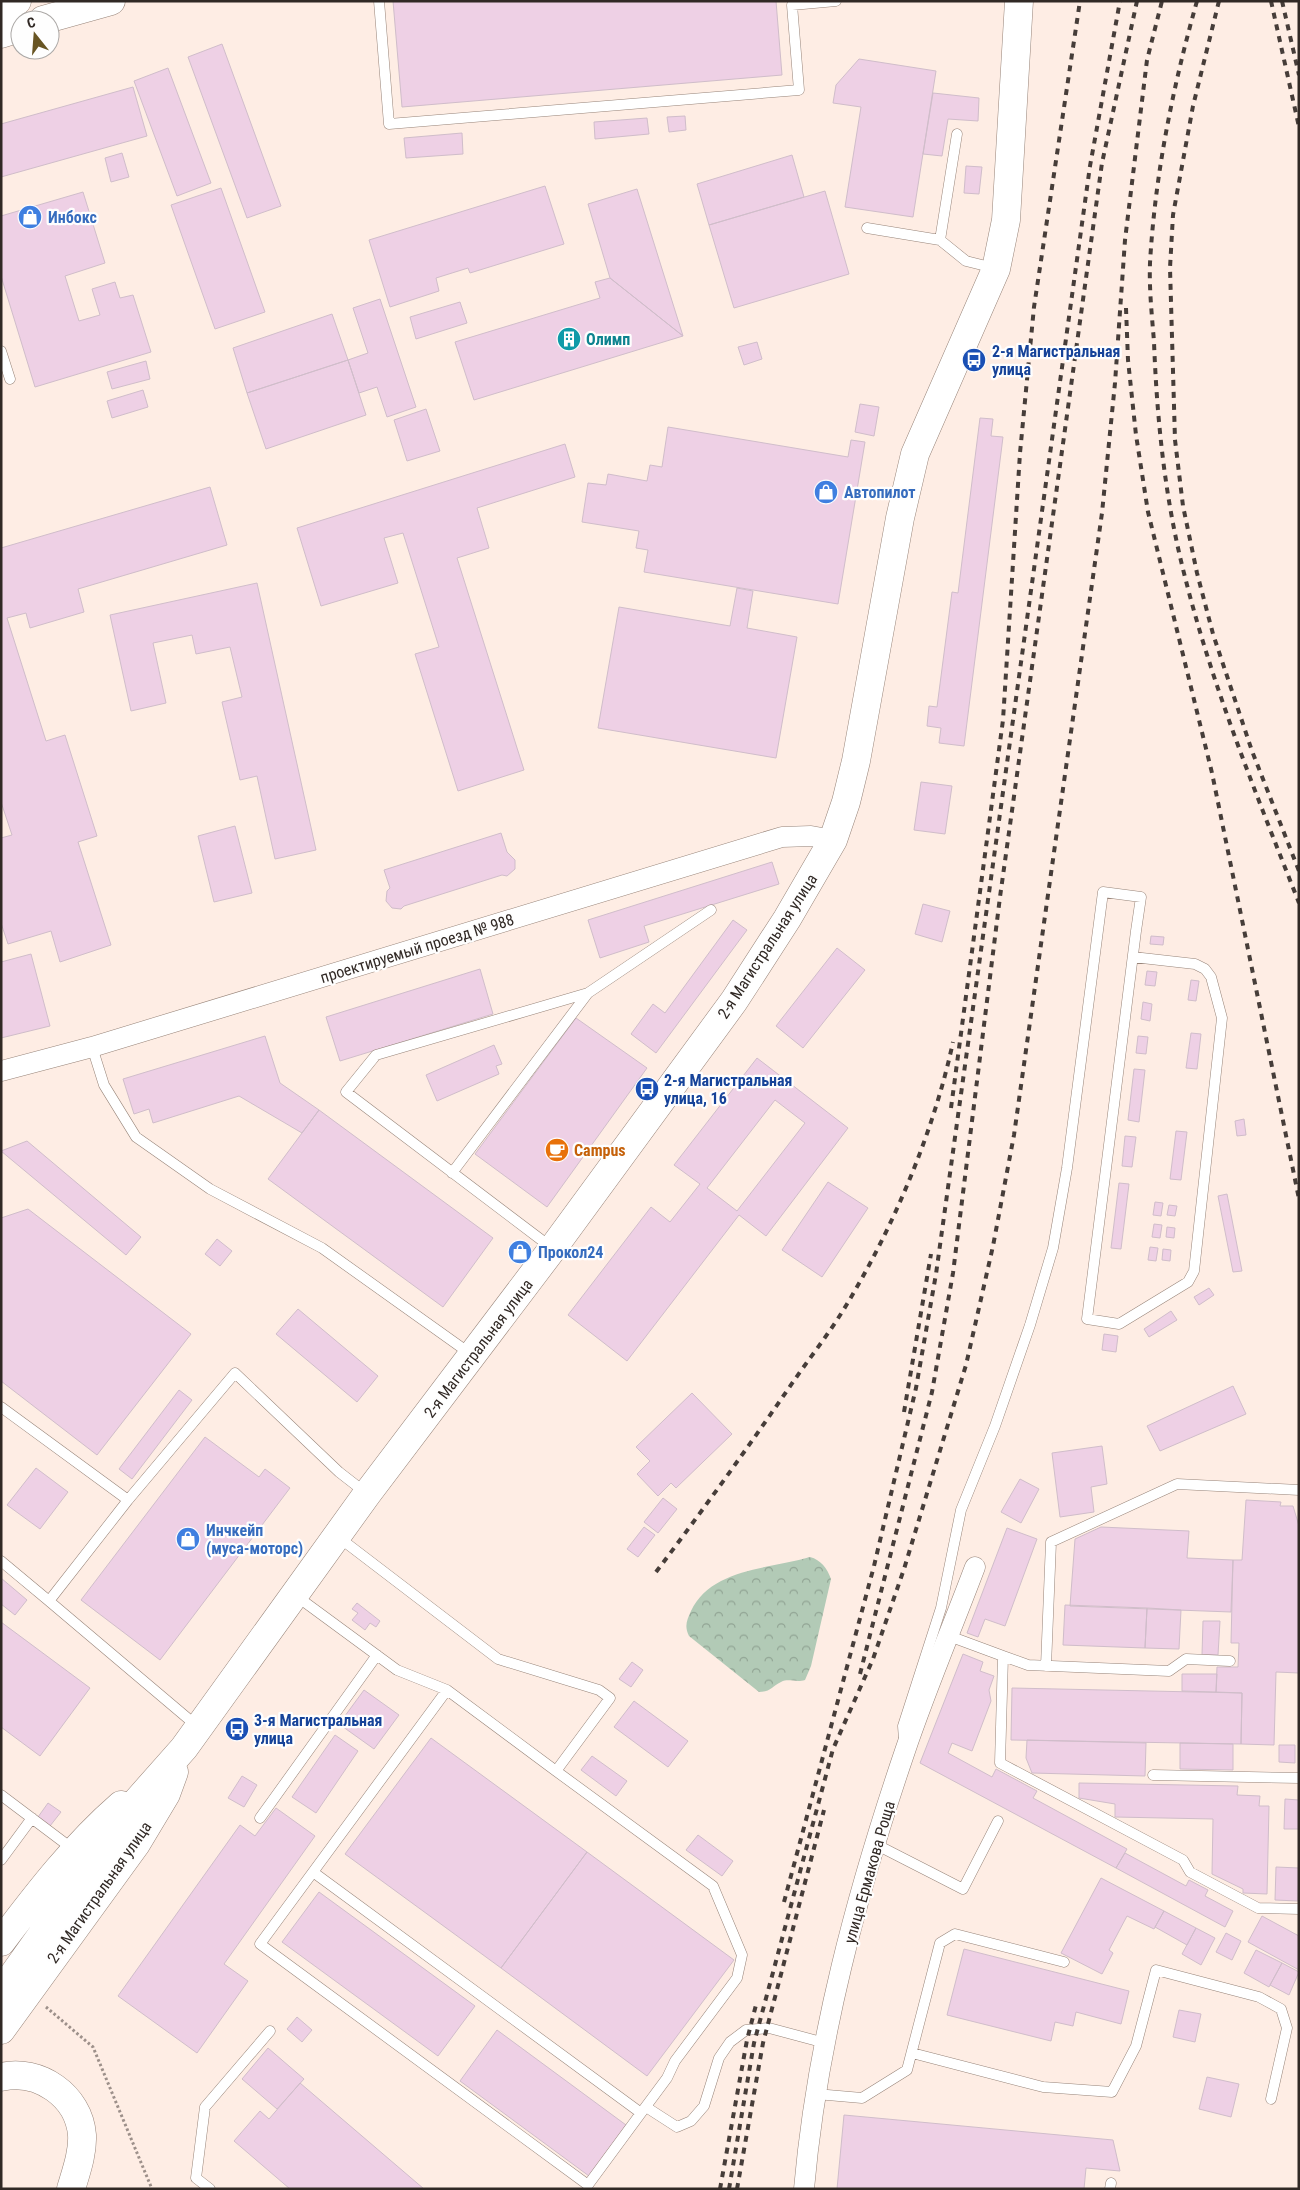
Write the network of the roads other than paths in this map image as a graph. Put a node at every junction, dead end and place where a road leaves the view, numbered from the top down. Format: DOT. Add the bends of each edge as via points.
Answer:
graph roads {
  1 [pos="17,1"];
  2 [pos="111,1"];
  3 [pos="836,1"];
  4 [pos="1019,1"];
  5 [pos="379,3"];
  6 [pos="1,9"];
  7 [pos="60,15"];
  8 [pos="957,134"];
  9 [pos="867,228"];
  10 [pos="940,240"];
  11 [pos="996,269"];
  12 [pos="1,351"];
  13 [pos="10,379"];
  14 [pos="833,840"];
  15 [pos="711,910"];
  16 [pos="1133,956"];
  17 [pos="588,993"];
  18 [pos="92,1047"];
  19 [pos="1,1071"];
  20 [pos="452,1173"];
  21 [pos="553,1248"];
  22 [pos="472,1356"];
  23 [pos="1,1407"];
  24 [pos="1299,1490"];
  25 [pos="367,1494"];
  26 [pos="128,1500"];
  27 [pos="337,1536"];
  28 [pos="1,1561"];
  29 [pos="975,1567"];
  30 [pos="294,1594"];
  31 [pos="48,1601"];
  32 [pos="949,1636"];
  33 [pos="377,1655"];
  34 [pos="1003,1656"];
  35 [pos="1230,1661"];
  36 [pos="1046,1666"];
  37 [pos="448,1690"];
  38 [pos="187,1742"];
  39 [pos="906,1749"];
  40 [pos="556,1771"];
  41 [pos="1153,1775"];
  42 [pos="1299,1778"];
  43 [pos="1,1795"];
  44 [pos="32,1818"];
  45 [pos="260,1818"];
  46 [pos="998,1821"];
  47 [pos="875,1844"];
  48 [pos="75,1850"];
  49 [pos="1,1860"];
  50 [pos="313,1872"];
  51 [pos="1299,1909"];
  52 [pos="1,1942"];
  53 [pos="1064,1962"];
  54 [pos="1,1992"];
  55 [pos="1,2030"];
  56 [pos="270,2031"];
  57 [pos="825,2043"];
  58 [pos="912,2053"];
  59 [pos="1,2077"];
  60 [pos="816,2094"];
  61 [pos="1271,2099"];
  62 [pos="644,2110"];
  63 [pos="71,2189"];
  64 [pos="210,2189"];
  65 [pos="804,2189"];
  1 -- 6 [label="street"];
  2 -- 7 [label="street"];
  3 -- 5 [label="lane" via="792,5 799,90 389,124"];
  4 -- 11 [label="street, 2-я Магистральная улица" via="1006,220"];
  8 -- 10 [label="lane"];
  9 -- 10 [label="lane"];
  10 -- 11 [label="lane" via="966,261"];
  11 -- 14 [label="street, 2-я Магистральная улица" via="915,454 900,518 856,761"];
  12 -- 13 [label="lane"];
  14 -- 18 [label="street, проектируемый проезд № 988" via="811,836 782,837"];
  14 -- 21 [label="street, 2-я Магистральная улица" via="734,1001"];
  15 -- 17 [label="lane"];
  16 -- 16 [label="lane" via="1087,1319 1119,1324 1188,1282 1194,1271 1222,1018 1211,977 1205,969 1195,964"];
  16 -- 39 [label="lane" via="1141,897 1102,892 1067,1168 1053,1248 998,1417 961,1510 941,1608 903,1726"];
  17 -- 20 [label="lane"];
  17 -- 20 [label="lane" via="376,1055 346,1092"];
  18 -- 19 [label="street, проектируемый проезд № 988"];
  18 -- 22 [label="lane" via="104,1085 136,1137 210,1189 322,1248"];
  20 -- 21 [label="lane"];
  21 -- 22 [label="street, 2-я Магистральная улица"];
  22 -- 25 [label="street, 2-я Магистральная улица"];
  23 -- 26 [label="lane"];
  24 -- 36 [label="lane" via="1178,1484 1051,1542"];
  25 -- 26 [label="lane" via="339,1472 236,1373"];
  25 -- 27 [label="street, 2-я Магистральная улица"];
  26 -- 31 [label="lane"];
  27 -- 30 [label="street, 2-я Магистральная улица"];
  27 -- 40 [label="lane" via="498,1659 599,1690 610,1698"];
  28 -- 31 [label="lane"];
  29 -- 32 [label="street, улица Ермакова Роща"];
  30 -- 33 [label="lane"];
  30 -- 38 [label="street, 2-я Магистральная улица"];
  31 -- 38 [label="lane"];
  32 -- 34 [label="lane"];
  32 -- 39 [label="street, улица Ермакова Роща"];
  33 -- 37 [label="lane" via="397,1670"];
  33 -- 45 [label="lane"];
  34 -- 36 [label="lane" via="1028,1665"];
  34 -- 51 [label="lane" via="1000,1763 1183,1860 1190,1872 1258,1908"];
  35 -- 36 [label="lane" via="1186,1659 1169,1671"];
  37 -- 40 [label="lane"];
  37 -- 50 [label="lane"];
  38 -- 48 [label="street"];
  38 -- 54 [label="street, 2-я Магистральная улица" via="138,1800"];
  38 -- 55 [label="street, 2-я Магистральная улица" via="166,1794 136,1844"];
  39 -- 47 [label="street, улица Ермакова Роща"];
  40 -- 62 [label="lane" via="713,1886 742,1955 737,1978 675,2061"];
  41 -- 42 [label="lane"];
  43 -- 44 [label="lane"];
  44 -- 48 [label="lane"];
  44 -- 49 [label="lane"];
  46 -- 47 [label="lane" via="962,1889"];
  47 -- 57 [label="street, улица Ермакова Роща"];
  48 -- 52 [label="street"];
  50 -- 62 [label="lane"];
  50 -- 62 [label="lane" via="260,1944 588,2185"];
  53 -- 58 [label="lane" via="955,1934 940,1943"];
  56 -- 64 [label="lane" via="205,2106 196,2178"];
  57 -- 60 [label="street, улица Ермакова Роща"];
  57 -- 62 [label="lane" via="769,2028 746,2030 730,2042 719,2058 704,2106 691,2121 677,2127"];
  58 -- 60 [label="lane" via="908,2070 862,2098"];
  58 -- 61 [label="lane" via="1043,2087 1112,2092 1136,2046 1156,1970 1258,1997 1281,2009 1287,2028"];
  59 -- 63 [label="street" via="26,2075 43,2080 72,2106 82,2137"];
  60 -- 65 [label="street, улица Ермакова Роща"];
}
